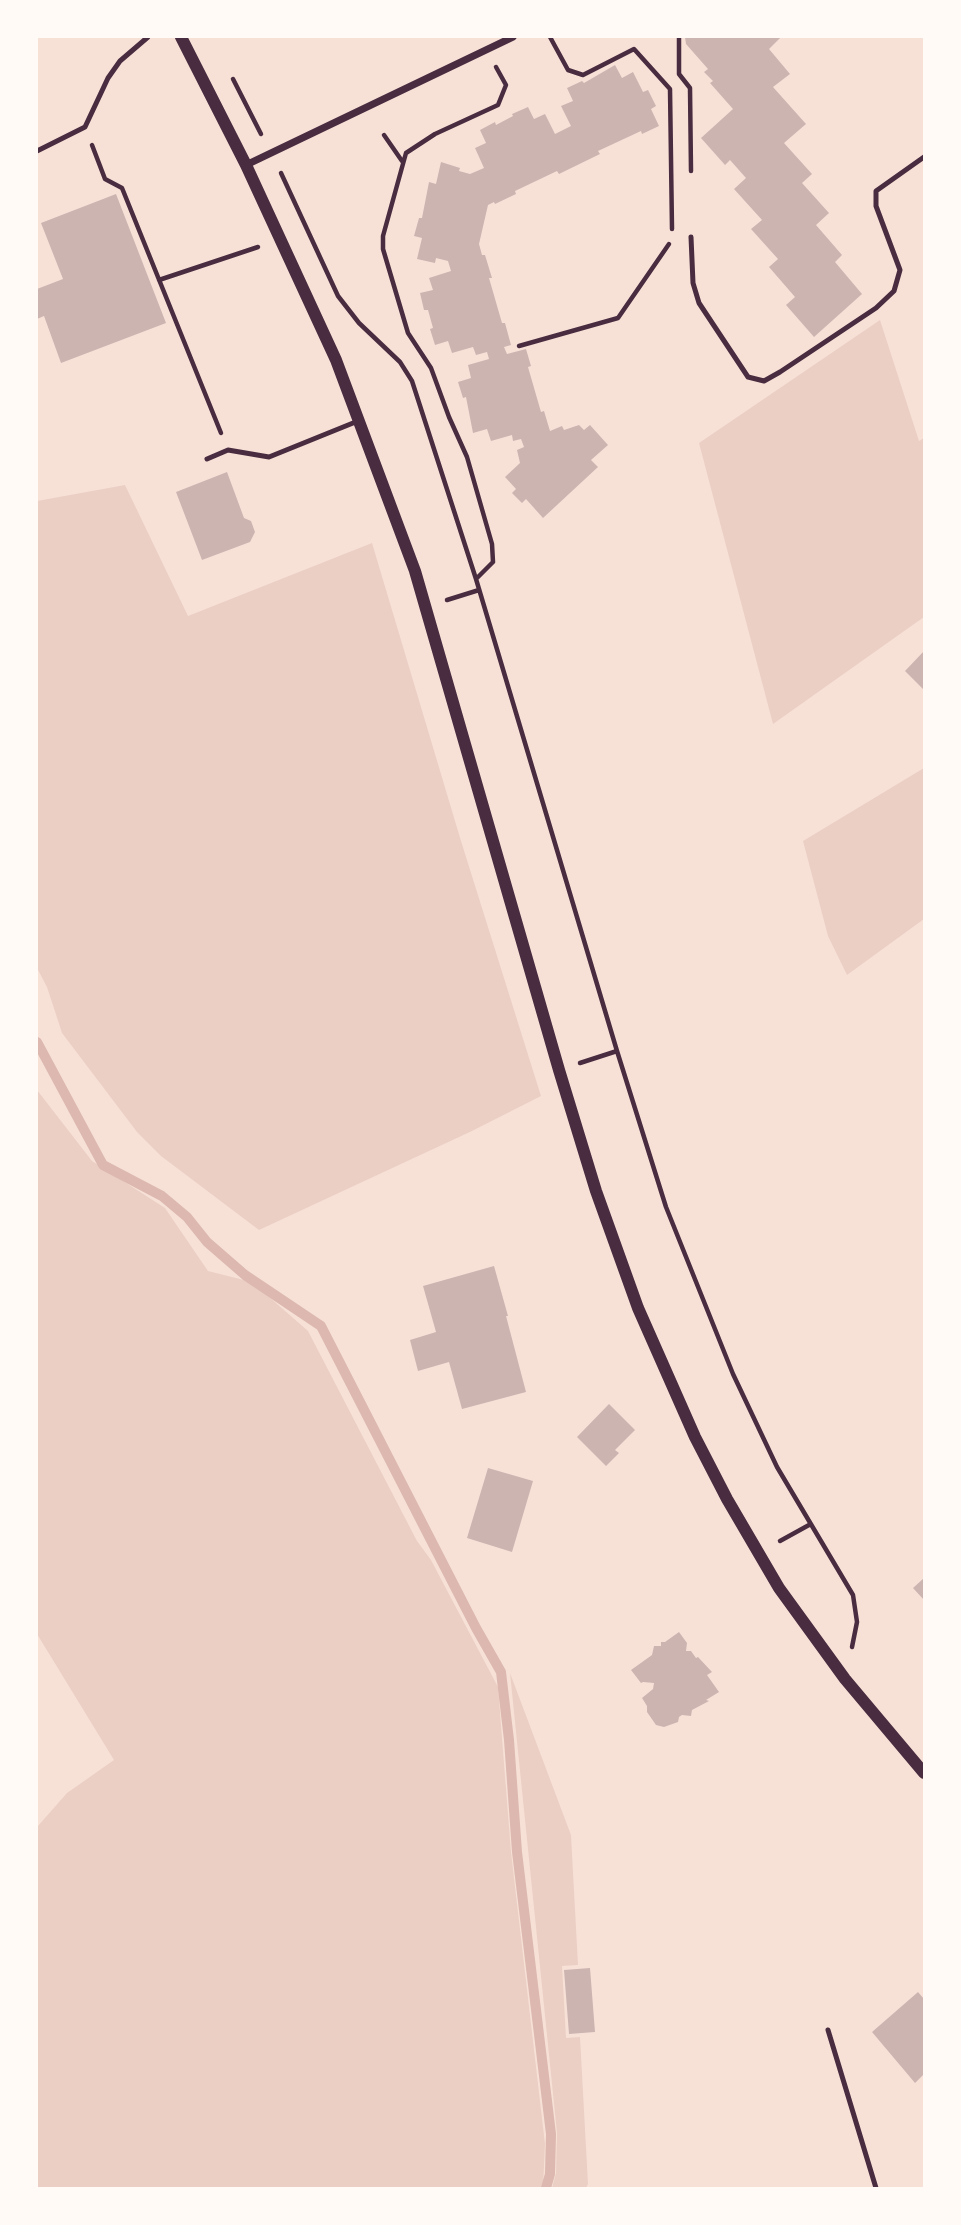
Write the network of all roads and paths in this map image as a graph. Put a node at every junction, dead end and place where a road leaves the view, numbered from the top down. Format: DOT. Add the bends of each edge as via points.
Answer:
graph roads {
  1 [pos="148,37"];
  2 [pos="181,37"];
  3 [pos="513,37"];
  4 [pos="550,37"];
  5 [pos="679,37"];
  6 [pos="229,71"];
  7 [pos="506,85"];
  8 [pos="85,128"];
  9 [pos="384,135"];
  10 [pos="37,151"];
  11 [pos="271,152"];
  12 [pos="924,157"];
  13 [pos="403,162"];
  14 [pos="246,165"];
  15 [pos="691,171"];
  16 [pos="308,229"];
  17 [pos="691,237"];
  18 [pos="280,239"];
  19 [pos="159,280"];
  20 [pos="519,346"];
  21 [pos="358,421"];
  22 [pos="228,450"];
  23 [pos="207,458"];
  24 [pos="476,579"];
  25 [pos="479,590"];
  26 [pos="426,607"];
  27 [pos="617,1051"];
  28 [pos="559,1070"];
  29 [pos="809,1525"];
  30 [pos="758,1554"];
  31 [pos="845,1679"];
  32 [pos="924,1773"];
  33 [pos="828,2030"];
  34 [pos="876,2188"];
  1 -- 8 [label="lane" via="114,69"];
  2 -- 14 [label="street"];
  3 -- 11 [label="street"];
  4 -- 20 [label="path" via="568,70 583,75 634,49 670,89 672,240 618,318"];
  5 -- 15 [label="path" via="679,74 690,88"];
  6 -- 11 [label="path"];
  7 -- 13 [label="path" via="498,105 410,148"];
  8 -- 10 [label="lane"];
  8 -- 19 [label="path" via="105,179 122,188"];
  9 -- 13 [label="path"];
  11 -- 14 [label="street"];
  11 -- 16 [label="path"];
  12 -- 17 [label="lane" via="876,191 876,206 900,270 894,291 876,308 764,381 747,377 699,303 693,283"];
  13 -- 24 [label="path" via="383,249 408,333 431,368 467,457 489,532 493,562"];
  14 -- 18 [label="street"];
  16 -- 18 [label="path"];
  16 -- 24 [label="path" via="338,296 412,381"];
  18 -- 19 [label="path"];
  18 -- 21 [label="street" via="336,360"];
  19 -- 22 [label="path"];
  21 -- 22 [label="lane" via="269,457"];
  21 -- 26 [label="street"];
  22 -- 23 [label="lane"];
  24 -- 25 [label="path"];
  25 -- 26 [label="path"];
  25 -- 27 [label="path"];
  26 -- 28 [label="street"];
  27 -- 28 [label="path"];
  27 -- 29 [label="path" via="666,1207 733,1374"];
  28 -- 30 [label="street" via="638,1308 695,1437"];
  29 -- 30 [label="path"];
  29 -- 31 [label="path" via="853,1595 857,1622"];
  30 -- 31 [label="street"];
  31 -- 32 [label="street"];
  33 -- 34 [label="lane"];
}
